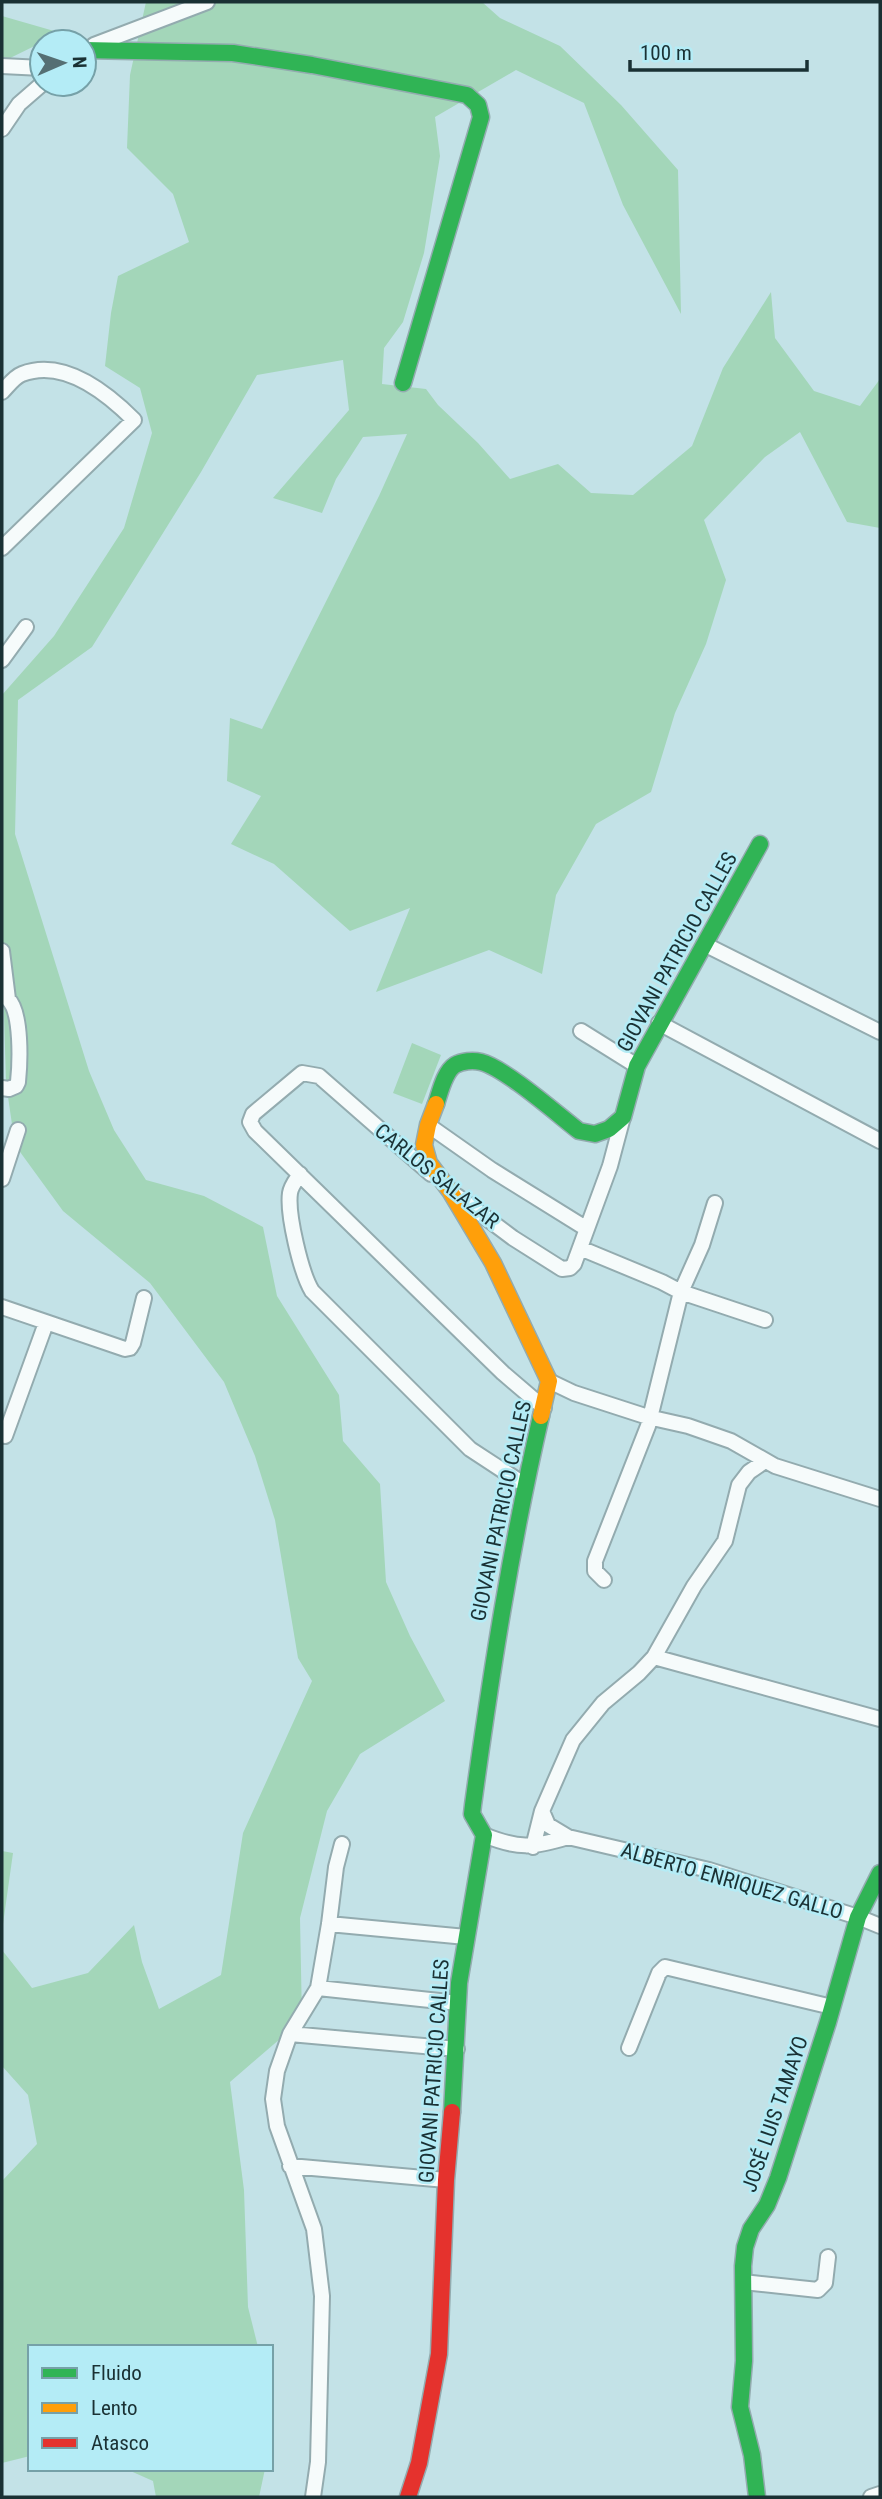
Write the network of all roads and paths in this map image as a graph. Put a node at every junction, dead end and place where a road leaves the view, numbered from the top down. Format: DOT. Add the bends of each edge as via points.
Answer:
graph roads {
  1 [pos="207,2"];
  2 [pos="98,45"];
  3 [pos="98,50"];
  4 [pos="2,66"];
  5 [pos="28,67"];
  6 [pos="28,96"];
  7 [pos="2,129"];
  8 [pos="403,383"];
  9 [pos="2,392"];
  10 [pos="2,548"];
  11 [pos="26,627"];
  12 [pos="2,660"];
  13 [pos="760,844"];
  14 [pos="704,944"];
  15 [pos="2,951"];
  16 [pos="5,998"];
  17 [pos="659,1023"];
  18 [pos="581,1031"];
  19 [pos="880,1032"];
  20 [pos="637,1066"];
  21 [pos="5,1088"];
  22 [pos="623,1117"];
  23 [pos="428,1125"];
  24 [pos="18,1130"];
  25 [pos="880,1141"];
  26 [pos="300,1174"];
  27 [pos="2,1178"];
  28 [pos="450,1192"];
  29 [pos="715,1203"];
  30 [pos="587,1229"];
  31 [pos="580,1248"];
  32 [pos="681,1292"];
  33 [pos="144,1298"];
  34 [pos="2,1307"];
  35 [pos="765,1320"];
  36 [pos="46,1323"];
  37 [pos="550,1381"];
  38 [pos="544,1408"];
  39 [pos="648,1417"];
  40 [pos="5,1436"];
  41 [pos="765,1461"];
  42 [pos="525,1485"];
  43 [pos="880,1499"];
  44 [pos="604,1580"];
  45 [pos="654,1657"];
  46 [pos="880,1719"];
  47 [pos="541,1811"];
  48 [pos="484,1835"];
  49 [pos="568,1837"];
  50 [pos="342,1844"];
  51 [pos="533,1847"];
  52 [pos="880,1873"];
  53 [pos="858,1917"];
  54 [pos="329,1924"];
  55 [pos="880,1926"];
  56 [pos="466,1937"];
  57 [pos="318,1989"];
  58 [pos="458,2003"];
  59 [pos="832,2007"];
  60 [pos="290,2034"];
  61 [pos="629,2048"];
  62 [pos="457,2049"];
  63 [pos="290,2166"];
  64 [pos="446,2180"];
  65 [pos="828,2257"];
  66 [pos="743,2282"];
  67 [pos="880,2494"];
  68 [pos="313,2497"];
  69 [pos="408,2497"];
  70 [pos="757,2497"];
  71 [pos="871,2497"];
  1 -- 2 [label="street"];
  3 -- 8 [label="street" via="233,53 467,96 478,105 481,117"];
  4 -- 5 [label="street"];
  6 -- 7 [label="street"];
  9 -- 10 [label="street" via="19,374 60,372 115,400 134,420"];
  11 -- 12 [label="street"];
  13 -- 14 [label="street, GIOVANI PATRICIO CALLES"];
  14 -- 17 [label="street, GIOVANI PATRICIO CALLES"];
  14 -- 19 [label="street"];
  15 -- 16 [label="street"];
  16 -- 21 [label="street" via="14,1004 17,1017 18,1082"];
  17 -- 20 [label="street, GIOVANI PATRICIO CALLES"];
  17 -- 25 [label="street"];
  18 -- 20 [label="street"];
  20 -- 22 [label="street, GIOVANI PATRICIO CALLES"];
  22 -- 23 [label="street, GIOVANI PATRICIO CALLES" via="595,1134 579,1131 498,1069 467,1061 447,1074"];
  22 -- 30 [label="street"];
  23 -- 28 [label="street, GIOVANI PATRICIO CALLES" via="424,1144 429,1163"];
  23 -- 30 [label="street"];
  24 -- 27 [label="street"];
  26 -- 28 [label="street, CARLOS SALAZAR" via="250,1122 253,1114 302,1073 311,1073"];
  26 -- 38 [label="street"];
  26 -- 42 [label="street" via="290,1191 291,1211 302,1271 312,1291 470,1449"];
  28 -- 31 [label="street, CARLOS SALAZAR" via="562,1269 574,1264"];
  28 -- 37 [label="street, GIOVANI PATRICIO CALLES" via="493,1263"];
  29 -- 32 [label="street"];
  30 -- 31 [label="street"];
  31 -- 32 [label="street"];
  32 -- 35 [label="street"];
  32 -- 39 [label="street"];
  33 -- 36 [label="street" via="133,1343 127,1349"];
  34 -- 36 [label="street"];
  36 -- 40 [label="street"];
  37 -- 38 [label="street, GIOVANI PATRICIO CALLES"];
  37 -- 39 [label="street"];
  38 -- 42 [label="street, GIOVANI PATRICIO CALLES"];
  39 -- 41 [label="street" via="731,1441"];
  39 -- 44 [label="street" via="595,1561 595,1571"];
  41 -- 43 [label="street"];
  41 -- 45 [label="street" via="739,1485 725,1541"];
  42 -- 48 [label="street, GIOVANI PATRICIO CALLES" via="472,1805"];
  45 -- 46 [label="street"];
  45 -- 47 [label="street" via="603,1703 573,1740"];
  47 -- 49 [label="street" via="548,1825"];
  47 -- 51 [label="street"];
  48 -- 51 [label="street, ALBERTO ENRIQUEZ GALLO"];
  48 -- 56 [label="street, GIOVANI PATRICIO CALLES"];
  49 -- 51 [label="street, ALBERTO ENRIQUEZ GALLO"];
  49 -- 53 [label="street, ALBERTO ENRIQUEZ GALLO" via="709,1870"];
  50 -- 54 [label="street"];
  52 -- 53 [label="street, JOSÉ LUIS TAMAYO"];
  53 -- 55 [label="street, ALBERTO ENRIQUEZ GALLO"];
  53 -- 59 [label="street, JOSÉ LUIS TAMAYO"];
  54 -- 56 [label="street"];
  54 -- 57 [label="street"];
  56 -- 58 [label="street, GIOVANI PATRICIO CALLES"];
  57 -- 58 [label="street"];
  57 -- 60 [label="street"];
  58 -- 62 [label="street, GIOVANI PATRICIO CALLES"];
  59 -- 61 [label="street" via="665,1967"];
  59 -- 66 [label="street, JOSÉ LUIS TAMAYO" via="778,2178 745,2247"];
  60 -- 62 [label="street"];
  60 -- 63 [label="street" via="273,2099"];
  62 -- 64 [label="street, GIOVANI PATRICIO CALLES"];
  63 -- 64 [label="street"];
  63 -- 68 [label="street" via="314,2229 323,2295"];
  64 -- 69 [label="street, GIOVANI PATRICIO CALLES" via="439,2354 419,2463"];
  65 -- 66 [label="street" via="825,2283 818,2290"];
  66 -- 70 [label="street, JOSÉ LUIS TAMAYO" via="740,2407"];
  67 -- 71 [label="street"];
}
